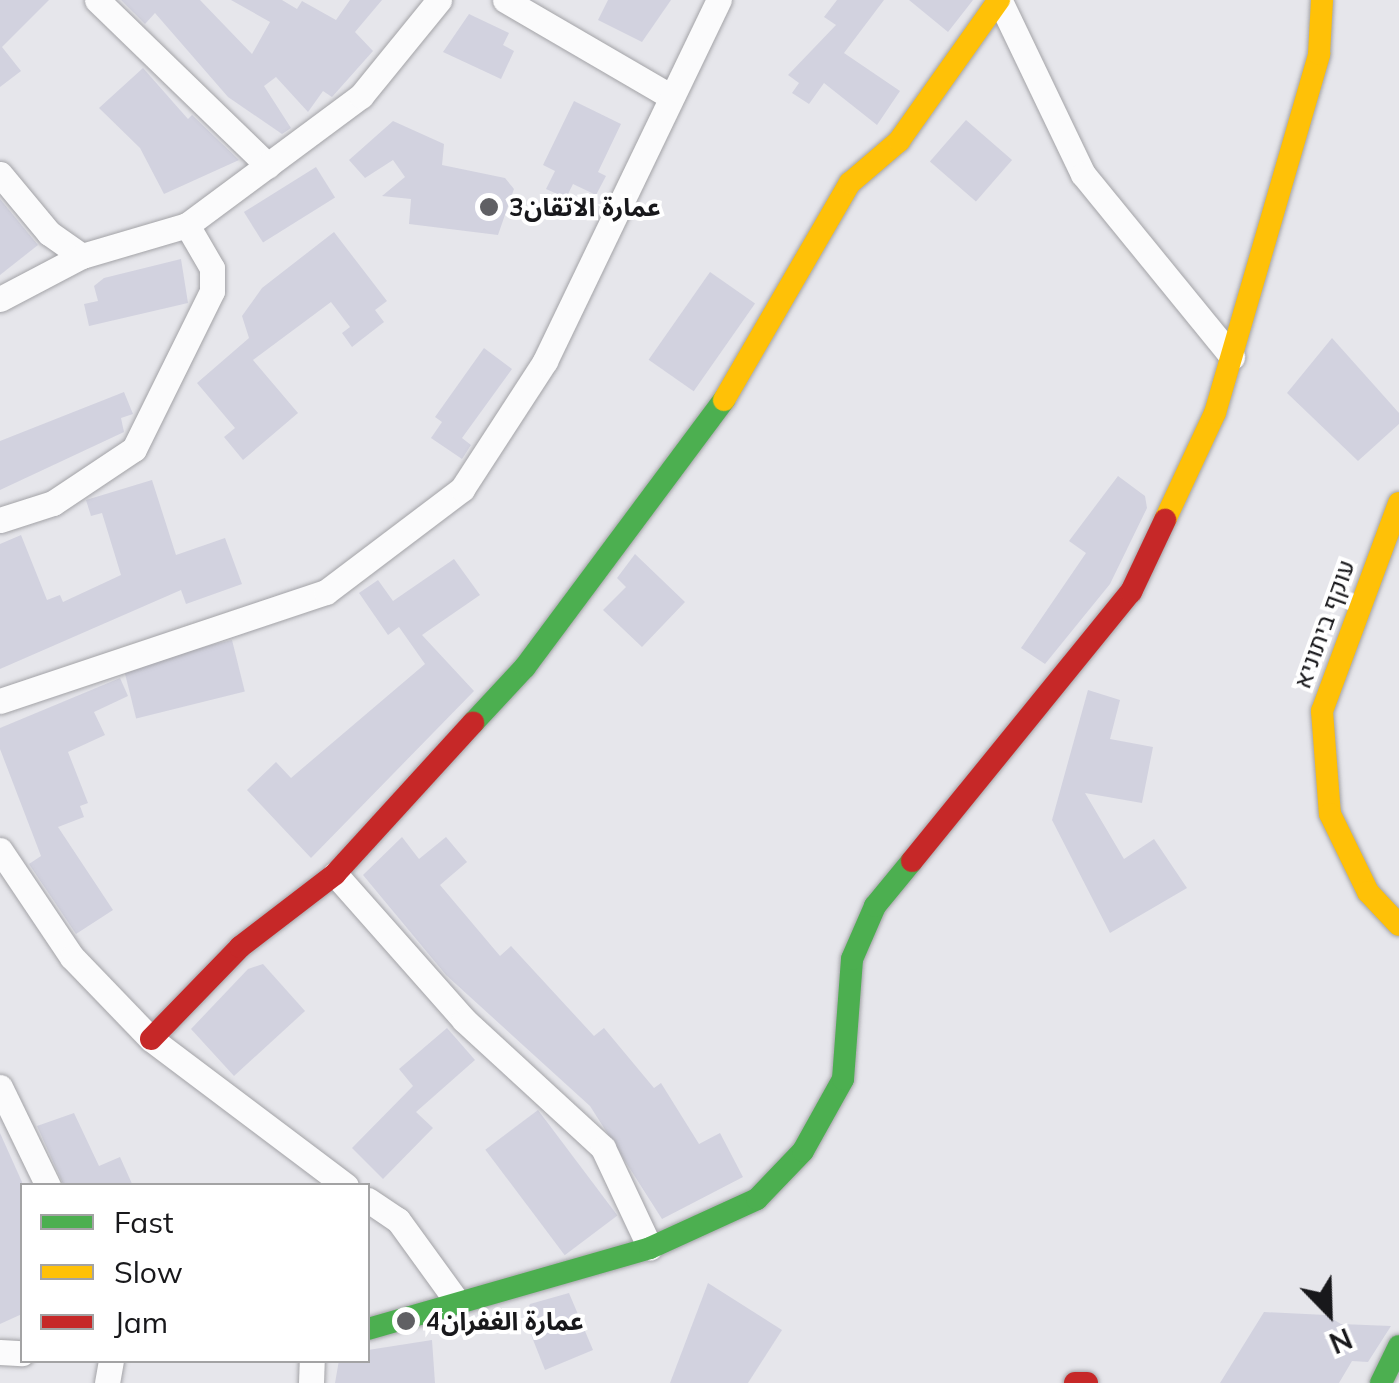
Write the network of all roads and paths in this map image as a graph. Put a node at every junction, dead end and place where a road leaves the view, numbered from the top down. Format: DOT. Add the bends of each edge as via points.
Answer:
graph roads {
  1 [pos="96,0"];
  2 [pos="438,0"];
  3 [pos="505,0"];
  4 [pos="718,0"];
  5 [pos="1322,0"];
  6 [pos="1000,1"];
  7 [pos="535,7"];
  8 [pos="668,95"];
  9 [pos="268,166"];
  10 [pos="0,174"];
  11 [pos="187,225"];
  12 [pos="82,256"];
  13 [pos="0,299"];
  14 [pos="1232,358"];
  15 [pos="1399,503"];
  16 [pos="0,520"];
  17 [pos="0,701"];
  18 [pos="0,850"];
  19 [pos="335,874"];
  20 [pos="1399,925"];
  21 [pos="152,1039"];
  22 [pos="0,1087"];
  23 [pos="47,1183"];
  24 [pos="342,1183"];
  25 [pos="370,1201"];
  26 [pos="650,1248"];
  27 [pos="456,1300"];
  28 [pos="370,1328"];
  29 [pos="1399,1346"];
  30 [pos="1075,1383"];
  31 [pos="1087,1383"];
  32 [pos="1381,1383"];
  1 -- 9 [label="street"];
  2 -- 9 [label="street" via="360,96"];
  3 -- 7 [label="street"];
  4 -- 8 [label="street"];
  5 -- 14 [label="street" via="1319,54"];
  6 -- 14 [label="street" via="1083,174"];
  6 -- 19 [label="street" via="899,142 850,183 747,368 656,500 525,667"];
  7 -- 8 [label="street"];
  8 -- 17 [label="street" via="545,361 462,488 326,592"];
  9 -- 11 [label="street"];
  10 -- 12 [label="street" via="48,233"];
  11 -- 12 [label="street"];
  11 -- 16 [label="street" via="212,268 212,291 134,449 53,503"];
  12 -- 13 [label="street"];
  14 -- 26 [label="street" via="1215,413 1131,592 875,906 852,960 843,1079 827,1114 757,1199"];
  15 -- 20 [label="street, עוקף ביתוניא" via="1335,663 1322,746 1330,814 1346,856"];
  18 -- 21 [label="street" via="72,958"];
  19 -- 21 [label="street" via="240,947"];
  19 -- 26 [label="street" via="464,1020 603,1148"];
  21 -- 24 [label="street"];
  22 -- 23 [label="street"];
  25 -- 27 [label="street" via="398,1220"];
  26 -- 27 [label="street"];
  27 -- 28 [label="street"];
  29 -- 32 [label="street"];
  30 -- 31 [label="street"];
}
